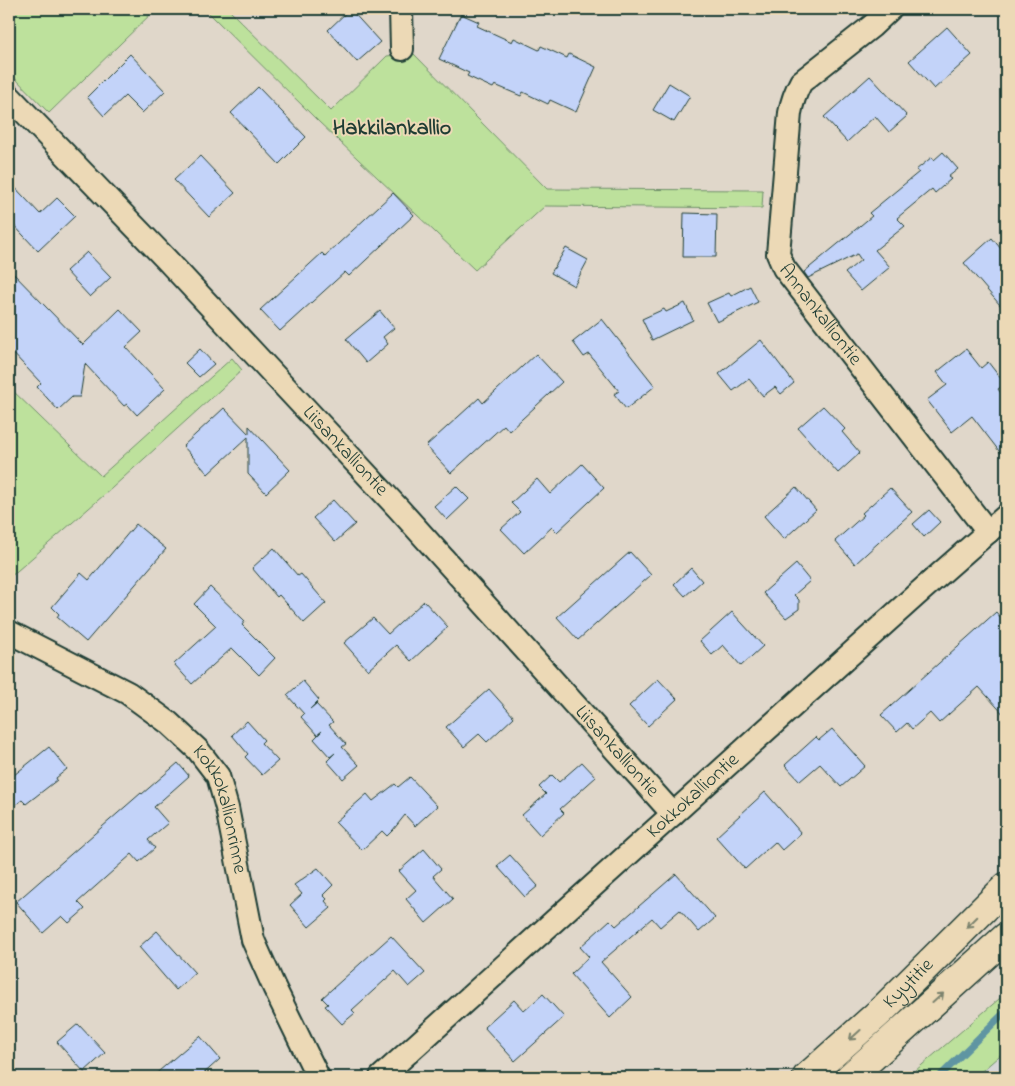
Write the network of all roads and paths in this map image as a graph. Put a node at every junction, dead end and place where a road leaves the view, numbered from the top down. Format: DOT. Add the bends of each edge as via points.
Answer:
graph roads {
  1 [pos="402,9"];
  2 [pos="890,9"];
  3 [pos="402,49"];
  4 [pos="9,96"];
  5 [pos="1006,516"];
  6 [pos="988,532"];
  7 [pos="9,632"];
  8 [pos="673,814"];
  9 [pos="1006,887"];
  10 [pos="1006,937"];
  11 [pos="318,1077"];
  12 [pos="381,1077"];
  13 [pos="807,1077"];
  14 [pos="850,1077"];
  1 -- 3 [label="street"];
  2 -- 6 [label="street, Annankalliontie" via="802,82 792,100 778,254 788,274"];
  4 -- 8 [label="street, Liisankalliontie" via="398,508"];
  5 -- 6 [label="street, Kokkokalliontie"];
  6 -- 8 [label="street, Kokkokalliontie"];
  7 -- 11 [label="street, Kokkokallionrinne" via="128,693 169,723 198,750 218,776 228,808 253,940"];
  8 -- 12 [label="street, Kokkokalliontie"];
  9 -- 13 [label="main road, Kyytitie, one-way" via="881,1011"];
  14 -- 10 [label="main road, Kyytitie, one-way"];
}
